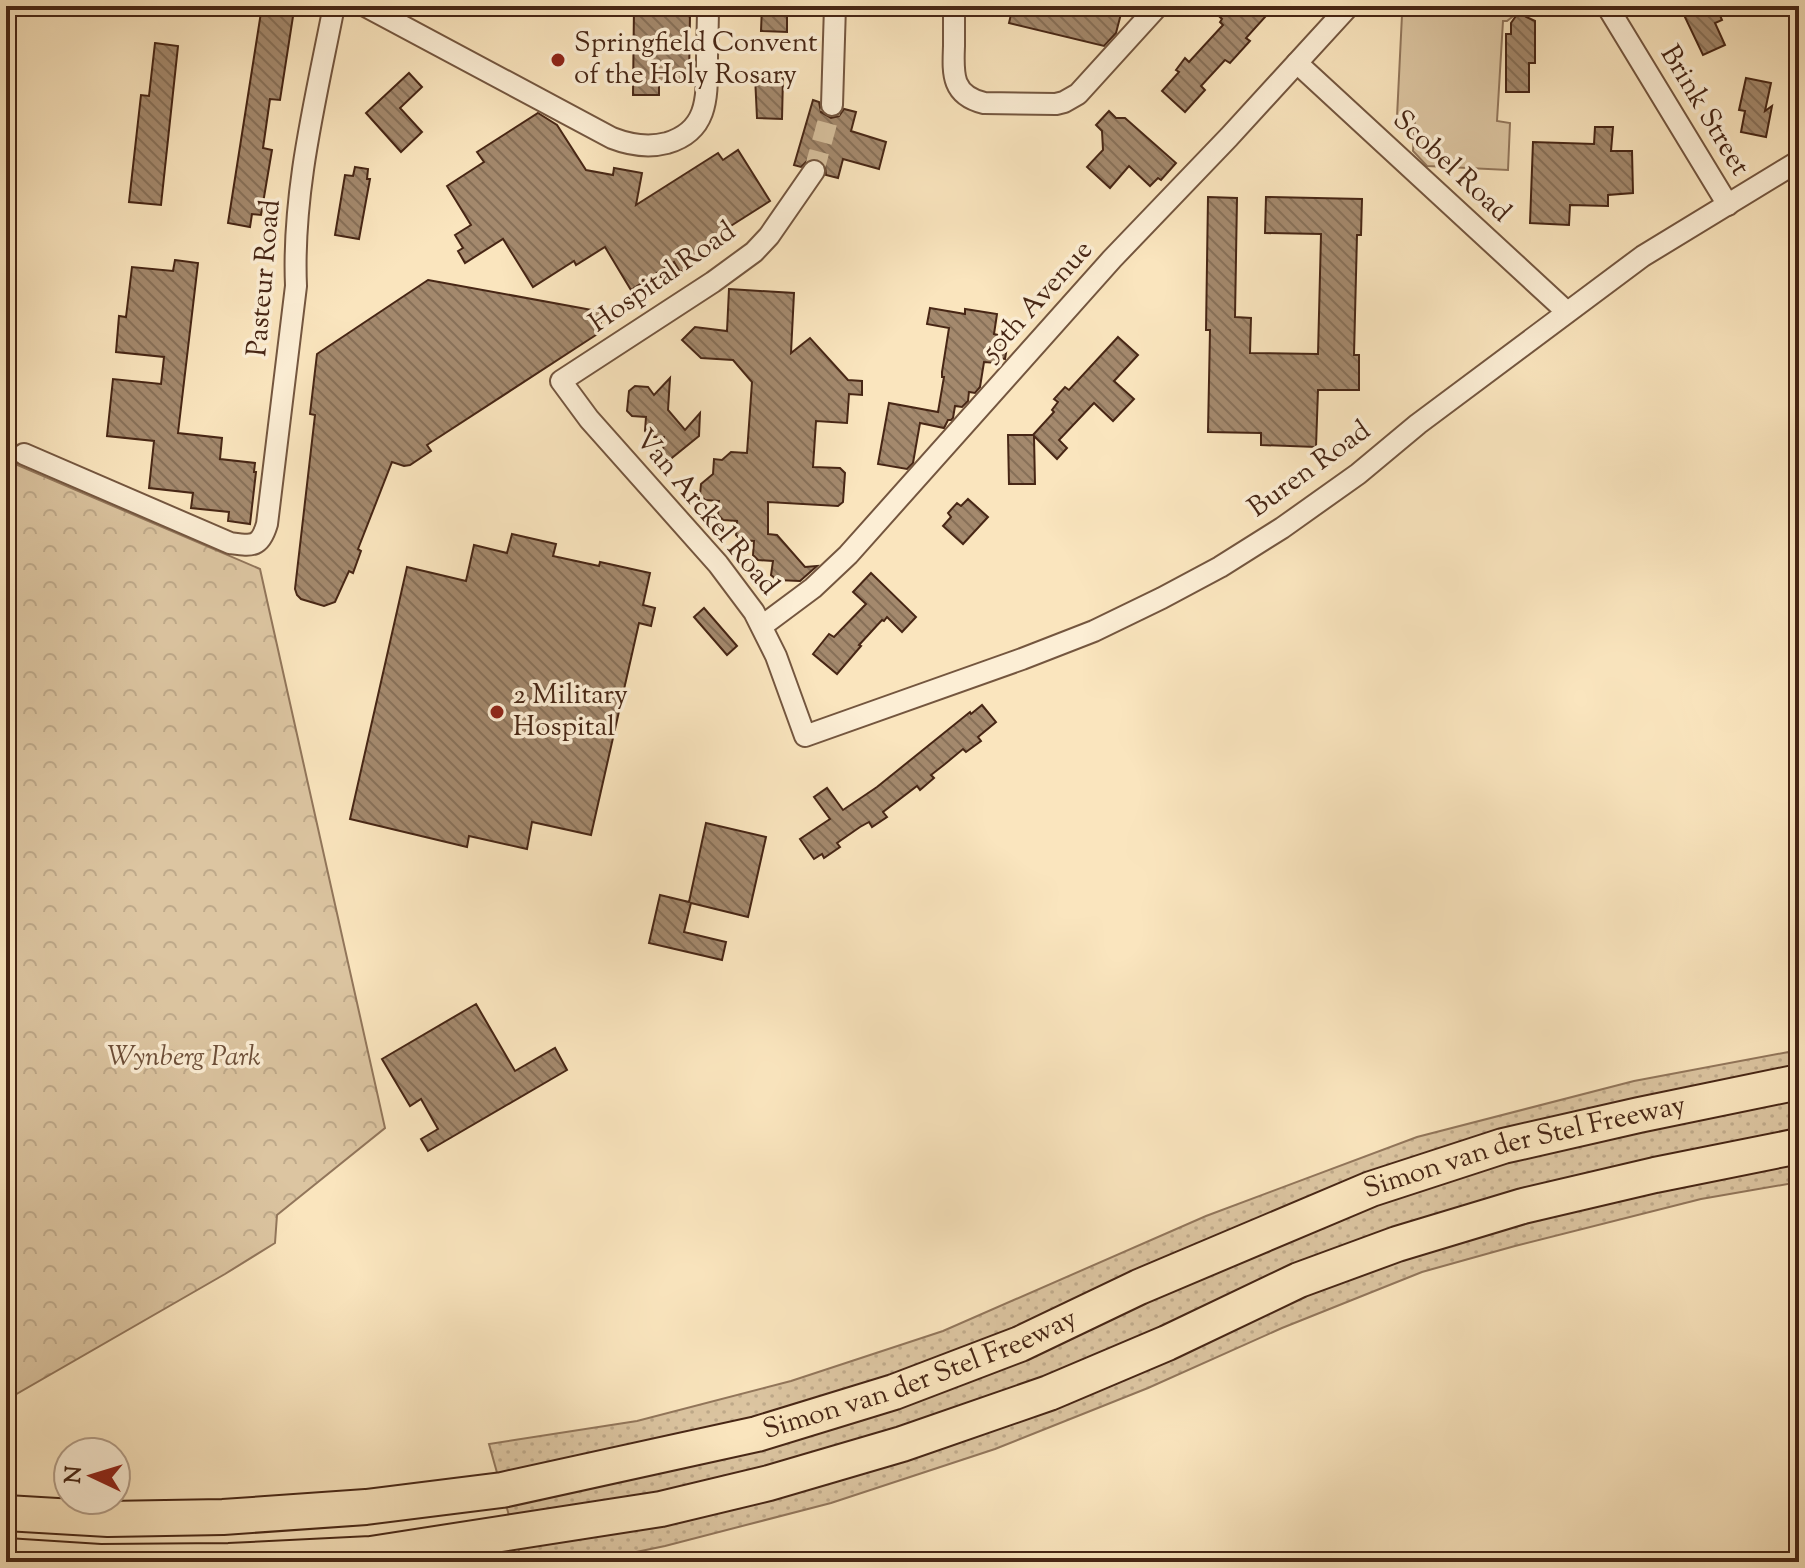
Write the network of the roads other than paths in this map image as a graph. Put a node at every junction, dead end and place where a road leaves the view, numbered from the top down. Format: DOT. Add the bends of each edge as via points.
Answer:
graph roads {
  1 [pos="334,6"];
  2 [pos="365,6"];
  3 [pos="708,6"];
  4 [pos="835,6"];
  5 [pos="954,6"];
  6 [pos="1158,6"];
  7 [pos="1349,6"];
  8 [pos="1610,7"];
  9 [pos="1297,63"];
  10 [pos="832,105"];
  11 [pos="1799,161"];
  12 [pos="814,171"];
  13 [pos="1728,205"];
  14 [pos="1567,312"];
  15 [pos="561,381"];
  16 [pos="24,454"];
  17 [pos="762,626"];
  18 [pos="805,736"];
  19 [pos="1799,1082"];
  20 [pos="1799,1146"];
  21 [pos="6,1513"];
  22 [pos="6,1556"];
  1 -- 16 [label="street, Pasteur Road" via="305,156 294,249 296,286 263,538 254,544 230,543"];
  2 -- 3 [label="street" via="612,138 652,146 680,138 702,115 707,97"];
  4 -- 10 [label="street"];
  5 -- 6 [label="street" via="953,72 969,97 984,103 1056,104 1078,94"];
  7 -- 9 [label="street, 50th Avenue"];
  8 -- 13 [label="street, Brink Street"];
  9 -- 14 [label="street, Scobel Road"];
  9 -- 17 [label="street, 50th Avenue" via="1112,259 848,555"];
  11 -- 13 [label="street, Buren Road"];
  12 -- 15 [label="street, Hospital Road" via="754,252"];
  13 -- 14 [label="street, Buren Road" via="1643,256"];
  14 -- 18 [label="street, Buren Road" via="1358,474 1220,567 1094,631"];
  15 -- 17 [label="street, Van Arckel Road" via="718,564"];
  17 -- 18 [label="street, Van Arckel Road"];
  19 -- 21 [label="highway, Simon van der Stel Freeway" via="1503,1146 1371,1189 1139,1287 1020,1344 894,1392 757,1434 502,1490 366,1507 108,1519"];
  20 -- 22 [label="highway, Simon van der Stel Freeway" via="1523,1206 1397,1244 1299,1280 1049,1393 902,1444 661,1509 371,1554 100,1562"];
}
